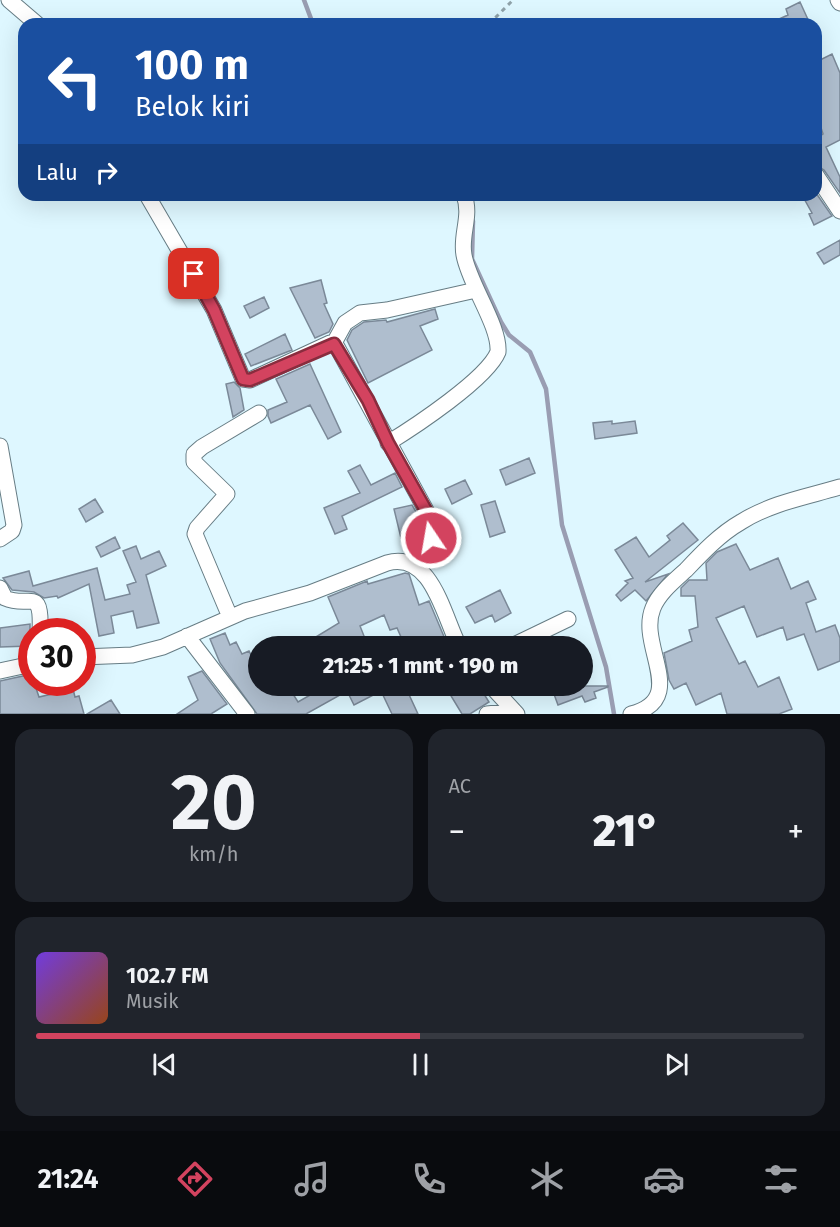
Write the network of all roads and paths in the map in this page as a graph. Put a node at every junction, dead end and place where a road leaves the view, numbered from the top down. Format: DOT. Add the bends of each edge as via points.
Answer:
graph roads {
  1 [pos="9,0"];
  2 [pos="513,0"];
  3 [pos="30,18"];
  4 [pos="495,18"];
  5 [pos="822,185"];
  6 [pos="150,201"];
  7 [pos="465,201"];
  8 [pos="840,211"];
  9 [pos="476,290"];
  10 [pos="334,344"];
  11 [pos="260,413"];
  12 [pos="388,443"];
  13 [pos="0,446"];
  14 [pos="840,487"];
  15 [pos="0,538"];
  16 [pos="412,563"];
  17 [pos="0,588"];
  18 [pos="230,617"];
  19 [pos="40,618"];
  20 [pos="568,619"];
  21 [pos="188,636"];
  22 [pos="454,636"];
  23 [pos="533,636"];
  24 [pos="96,656"];
  25 [pos="18,667"];
  26 [pos="0,671"];
  27 [pos="501,696"];
  28 [pos="653,710"];
  29 [pos="516,712"];
  30 [pos="247,714"];
  31 [pos="487,714"];
  32 [pos="631,714"];
  1 -- 3 [label="street"];
  2 -- 4 [label="path"];
  5 -- 8 [label="street"];
  6 -- 10 [label="street" via="214,310 243,379 250,380"];
  7 -- 9 [label="street" via="468,215 464,255"];
  9 -- 10 [label="street" via="360,314 345,323"];
  9 -- 12 [label="street" via="496,338 496,357 429,417"];
  10 -- 12 [label="street" via="368,400"];
  11 -- 18 [label="street" via="194,454 194,462 227,494 195,534"];
  12 -- 16 [label="street" via="428,514 428,547"];
  13 -- 15 [label="street" via="14,525 12,531"];
  14 -- 28 [label="street" via="777,504 742,521 659,597 650,621 659,687"];
  16 -- 18 [label="street" via="387,563 325,588"];
  16 -- 22 [label="street" via="428,578"];
  17 -- 19 [label="street" via="9,600 37,603"];
  18 -- 21 [label="street"];
  20 -- 23 [label="street"];
  21 -- 24 [label="street" via="143,653"];
  21 -- 30 [label="street"];
  25 -- 26 [label="street"];
  27 -- 29 [label="street"];
  28 -- 32 [label="street"];
  29 -- 31 [label="street"];
}
